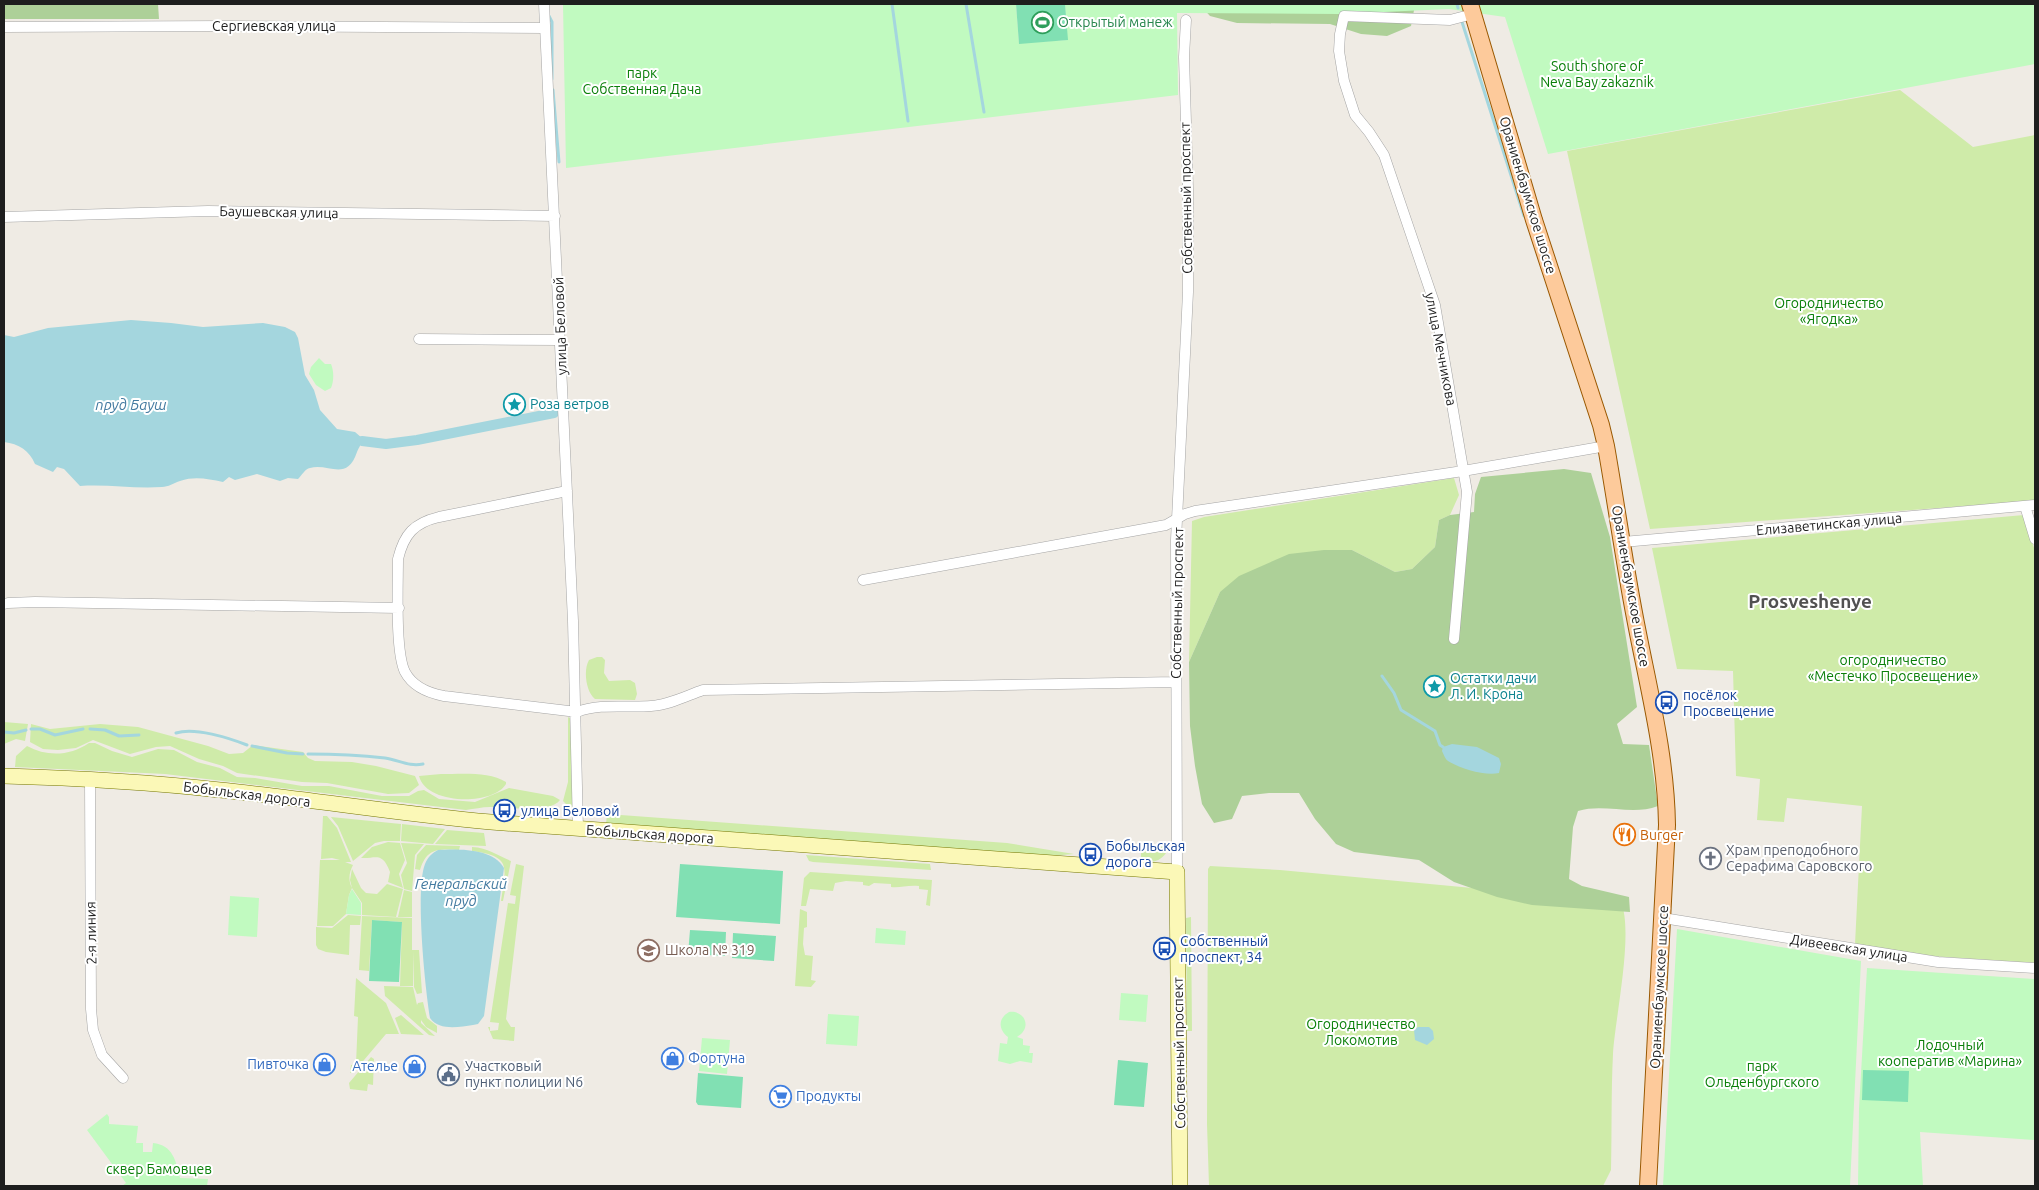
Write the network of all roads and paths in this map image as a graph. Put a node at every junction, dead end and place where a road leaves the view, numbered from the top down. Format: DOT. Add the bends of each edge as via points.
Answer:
graph roads {
  1 [pos="544,4"];
  2 [pos="1471,9"];
  3 [pos="1186,20"];
  4 [pos="4,27"];
  5 [pos="544,28"];
  6 [pos="555,216"];
  7 [pos="4,217"];
  8 [pos="419,339"];
  9 [pos="561,340"];
  10 [pos="1606,446"];
  11 [pos="1463,471"];
  12 [pos="567,491"];
  13 [pos="2030,505"];
  14 [pos="1178,518"];
  15 [pos="2035,539"];
  16 [pos="1623,542"];
  17 [pos="863,580"];
  18 [pos="5,602"];
  19 [pos="399,608"];
  20 [pos="1454,639"];
  21 [pos="1176,682"];
  22 [pos="576,712"];
  23 [pos="4,776"];
  24 [pos="90,779"];
  25 [pos="578,829"];
  26 [pos="1177,872"];
  27 [pos="1663,918"];
  28 [pos="2035,968"];
  29 [pos="123,1078"];
  30 [pos="1180,1186"];
  31 [pos="1648,1186"];
  1 -- 5 [label="street, улица Беловой"];
  2 -- 10 [label="main road, Ораниенбаумское шоссе"];
  2 -- 11 [label="street, улица Мечникова" via="1450,20 1344,16 1340,34 1344,81 1355,116 1384,155 1432,296"];
  3 -- 14 [label="street, Собственный проспект" via="1188,292"];
  4 -- 5 [label="street, Сергиевская улица"];
  5 -- 6 [label="street, улица Беловой"];
  6 -- 7 [label="street, Баушевская улица" via="208,211"];
  6 -- 9 [label="street, улица Беловой"];
  8 -- 9 [label="street"];
  9 -- 12 [label="street, улица Беловой"];
  10 -- 11 [label="street"];
  10 -- 16 [label="main road, Ораниенбаумское шоссе"];
  11 -- 14 [label="street" via="1195,511"];
  11 -- 20 [label="street, улица Мечникова" via="1466,492"];
  12 -- 19 [label="street" via="424,520 413,528 400,549"];
  12 -- 22 [label="street, улица Беловой"];
  13 -- 15 [label="street"];
  13 -- 16 [label="street, Елизаветинская улица"];
  14 -- 17 [label="street" via="1154,528"];
  14 -- 21 [label="street, Собственный проспект"];
  16 -- 27 [label="main road, Ораниенбаумское шоссе" via="1665,775 1667,825"];
  18 -- 19 [label="street"];
  19 -- 22 [label="street" via="402,663 410,679 426,691"];
  21 -- 22 [label="street" via="703,690 664,704 588,708"];
  21 -- 26 [label="street, Собственный проспект"];
  22 -- 25 [label="street, улица Беловой"];
  23 -- 24 [label="street, Бобыльская дорога"];
  24 -- 25 [label="street, Бобыльская дорога" via="220,790 421,816"];
  24 -- 29 [label="street, 2-я линия" via="93,1030 102,1055"];
  25 -- 26 [label="street, Бобыльская дорога"];
  26 -- 30 [label="street, Собственный проспект"];
  27 -- 28 [label="street, Дивеевская улица" via="1938,962"];
  27 -- 31 [label="main road, Ораниенбаумское шоссе"];
}
